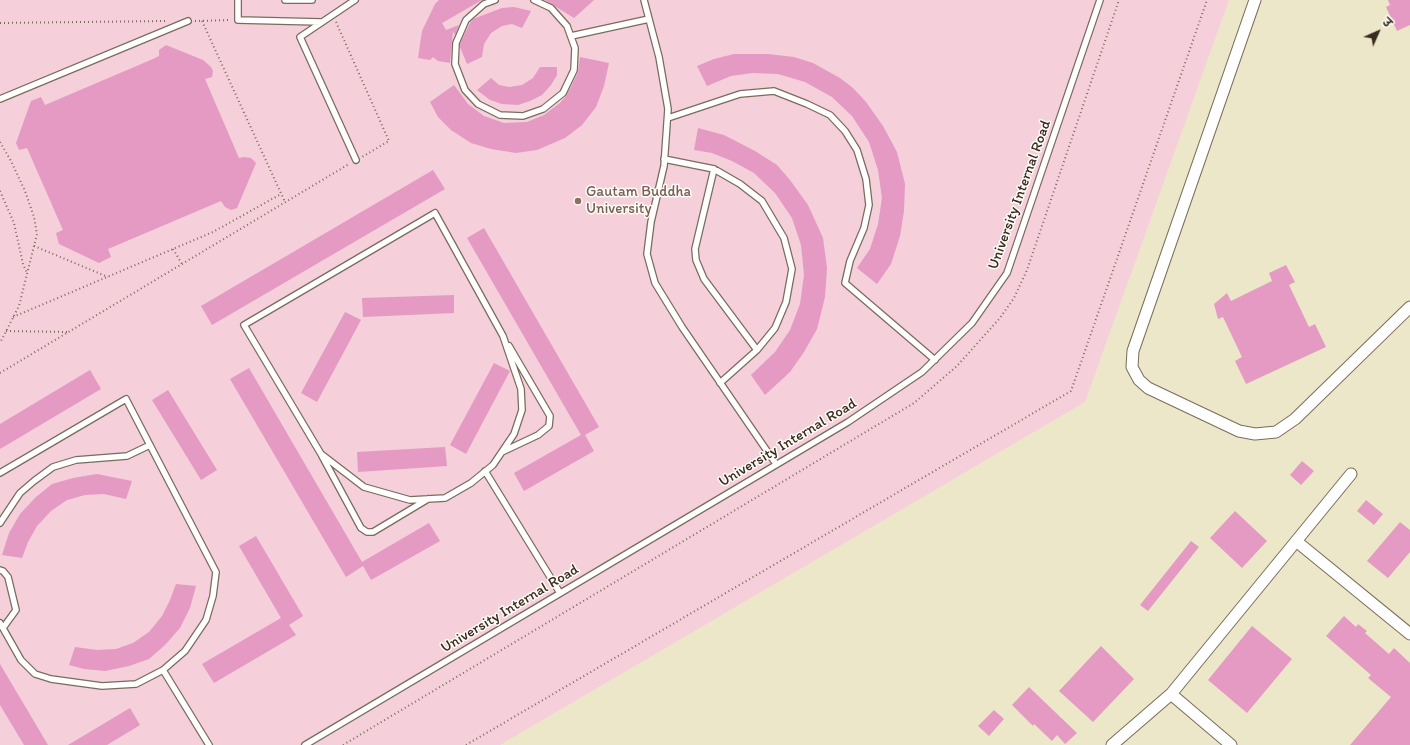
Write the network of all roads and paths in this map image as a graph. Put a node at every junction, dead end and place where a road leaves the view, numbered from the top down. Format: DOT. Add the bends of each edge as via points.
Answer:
graph roads {
  1 [pos="238,0"];
  2 [pos="285,0"];
  3 [pos="312,0"];
  4 [pos="355,0"];
  5 [pos="495,0"];
  6 [pos="534,0"];
  7 [pos="644,0"];
  8 [pos="1100,0"];
  9 [pos="1118,0"];
  10 [pos="1207,0"];
  11 [pos="1255,0"];
  12 [pos="333,14"];
  13 [pos="649,19"];
  14 [pos="202,20"];
  15 [pos="238,20"];
  16 [pos="165,21"];
  17 [pos="188,21"];
  18 [pos="322,22"];
  19 [pos="0,23"];
  20 [pos="571,36"];
  21 [pos="0,99"];
  22 [pos="668,118"];
  23 [pos="0,142"];
  24 [pos="664,159"];
  25 [pos="356,160"];
  26 [pos="714,169"];
  27 [pos="0,191"];
  28 [pos="281,194"];
  29 [pos="285,202"];
  30 [pos="34,246"];
  31 [pos="173,249"];
  32 [pos="182,264"];
  33 [pos="27,273"];
  34 [pos="108,277"];
  35 [pos="1410,307"];
  36 [pos="13,317"];
  37 [pos="6,331"];
  38 [pos="68,332"];
  39 [pos="503,336"];
  40 [pos="0,343"];
  41 [pos="756,350"];
  42 [pos="935,360"];
  43 [pos="0,372"];
  44 [pos="720,383"];
  45 [pos="150,445"];
  46 [pos="501,452"];
  47 [pos="321,454"];
  48 [pos="776,464"];
  49 [pos="485,471"];
  50 [pos="0,473"];
  51 [pos="1351,474"];
  52 [pos="430,499"];
  53 [pos="0,523"];
  54 [pos="1296,541"];
  55 [pos="0,570"];
  56 [pos="560,593"];
  57 [pos="1,626"];
  58 [pos="1410,634"];
  59 [pos="163,670"];
  60 [pos="1171,694"];
  61 [pos="209,745"];
  62 [pos="305,745"];
  63 [pos="343,745"];
  64 [pos="466,745"];
  65 [pos="1112,745"];
  66 [pos="1231,745"];
  1 -- 15 [label="lane"];
  2 -- 3 [label="lane"];
  4 -- 12 [label="lane"];
  5 -- 20 [label="lane" via="484,4 466,20 456,43 455,64 465,90 478,104 500,115 523,116 544,110 563,93 574,70"];
  6 -- 20 [label="lane" via="551,8 567,26"];
  7 -- 13 [label="lane"];
  8 -- 42 [label="lane, University Internal Road" via="1007,273 972,323"];
  9 -- 63 [label="path" via="1027,270 1014,298 1000,318 957,366 914,403"];
  10 -- 64 [label="path" via="1071,391"];
  11 -- 35 [label="street" via="1133,351 1132,367 1139,380 1148,388 1239,431 1255,434 1276,432 1295,419"];
  12 -- 18 [label="lane"];
  12 -- 25 [label="path" via="389,141"];
  13 -- 20 [label="lane"];
  13 -- 22 [label="lane" via="659,56"];
  14 -- 15 [label="path"];
  14 -- 17 [label="path"];
  14 -- 28 [label="path"];
  15 -- 18 [label="lane"];
  16 -- 19 [label="path"];
  17 -- 21 [label="lane"];
  18 -- 25 [label="lane" via="300,37"];
  22 -- 24 [label="lane"];
  22 -- 42 [label="lane" via="740,94 774,91 830,115 845,130 857,150 866,180 869,205 845,283"];
  23 -- 30 [label="path" via="30,204 36,234"];
  24 -- 26 [label="lane"];
  24 -- 44 [label="lane" via="647,254 655,283"];
  25 -- 29 [label="path"];
  26 -- 41 [label="lane" via="695,249 696,260 704,279"];
  26 -- 41 [label="lane" via="762,201 784,238 792,269 786,302 775,328"];
  27 -- 33 [label="path" via="14,223"];
  28 -- 29 [label="path"];
  28 -- 31 [label="path" via="213,232"];
  29 -- 32 [label="path"];
  30 -- 33 [label="path"];
  30 -- 34 [label="path"];
  31 -- 32 [label="path"];
  31 -- 34 [label="path"];
  32 -- 38 [label="path"];
  33 -- 36 [label="path" via="19,306"];
  34 -- 36 [label="path"];
  36 -- 37 [label="path"];
  37 -- 38 [label="path"];
  37 -- 40 [label="path"];
  38 -- 43 [label="path"];
  39 -- 46 [label="lane" via="521,389 522,410 514,434"];
  39 -- 46 [label="lane" via="550,416 549,426"];
  39 -- 47 [label="lane" via="434,213 244,324"];
  41 -- 44 [label="lane"];
  42 -- 48 [label="lane, University Internal Road" via="922,372 848,422"];
  44 -- 48 [label="lane"];
  45 -- 50 [label="lane" via="126,399"];
  45 -- 53 [label="lane" via="127,456 76,460 53,467 20,493"];
  45 -- 59 [label="lane" via="216,572 214,596 206,620 185,651"];
  46 -- 49 [label="lane"];
  47 -- 52 [label="lane" via="364,487 410,500"];
  47 -- 52 [label="lane" via="361,528 366,532 373,532"];
  48 -- 56 [label="lane, University Internal Road"];
  49 -- 52 [label="lane" via="471,483 445,498"];
  49 -- 56 [label="lane"];
  51 -- 54 [label="street"];
  54 -- 58 [label="street"];
  54 -- 60 [label="street"];
  55 -- 57 [label="lane" via="8,577 16,610"];
  56 -- 62 [label="lane, University Internal Road"];
  57 -- 59 [label="lane" via="21,660 35,674 51,679 102,686 136,684"];
  59 -- 61 [label="lane"];
  60 -- 65 [label="street"];
  60 -- 66 [label="street"];
}
